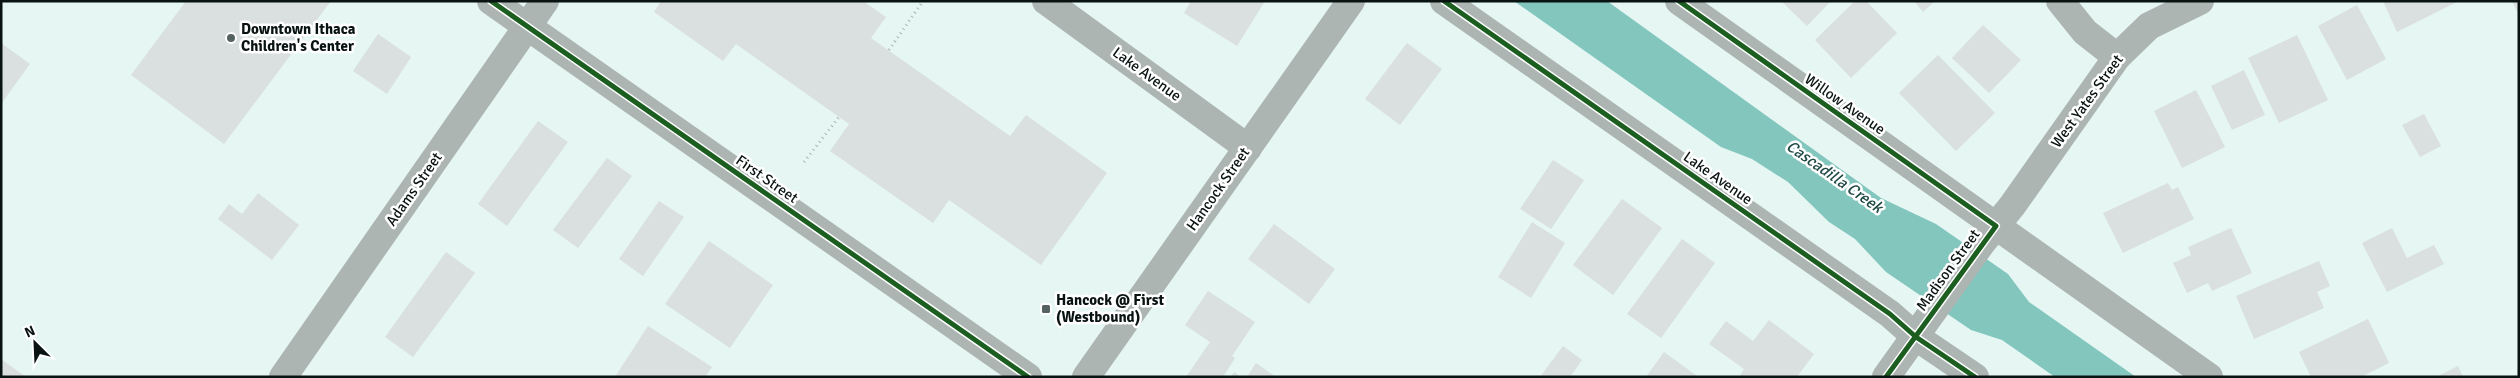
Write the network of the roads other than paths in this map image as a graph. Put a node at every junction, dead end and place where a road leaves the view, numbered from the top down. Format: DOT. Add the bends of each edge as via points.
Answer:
graph roads {
  1 [pos="491,1"];
  2 [pos="544,1"];
  3 [pos="1046,1"];
  4 [pos="1351,1"];
  5 [pos="1444,1"];
  6 [pos="1679,1"];
  7 [pos="2060,1"];
  8 [pos="2200,1"];
  9 [pos="527,26"];
  10 [pos="2116,57"];
  11 [pos="1248,148"];
  12 [pos="1989,235"];
  13 [pos="1916,337"];
  14 [pos="283,377"];
  15 [pos="1028,377"];
  16 [pos="1086,377"];
  17 [pos="1886,377"];
  18 [pos="1975,377"];
  19 [pos="2209,377"];
  1 -- 9 [label="street, First Street"];
  2 -- 9 [label="street, Adams Street"];
  3 -- 11 [label="street, Lake Avenue"];
  4 -- 11 [label="street, Hancock Street"];
  5 -- 13 [label="street, Lake Avenue" via="1890,314"];
  6 -- 12 [label="street, Willow Avenue"];
  7 -- 10 [label="street" via="2085,32"];
  8 -- 10 [label="street, West Yates Street" via="2150,26"];
  9 -- 14 [label="street, Adams Street"];
  9 -- 15 [label="street, First Street"];
  10 -- 12 [label="street, West Yates Street"];
  11 -- 16 [label="street, Hancock Street"];
  12 -- 13 [label="street, Madison Street"];
  12 -- 19 [label="street, Willow Avenue"];
  13 -- 17 [label="street, Madison Street"];
  13 -- 18 [label="street, Lake Avenue"];
}
